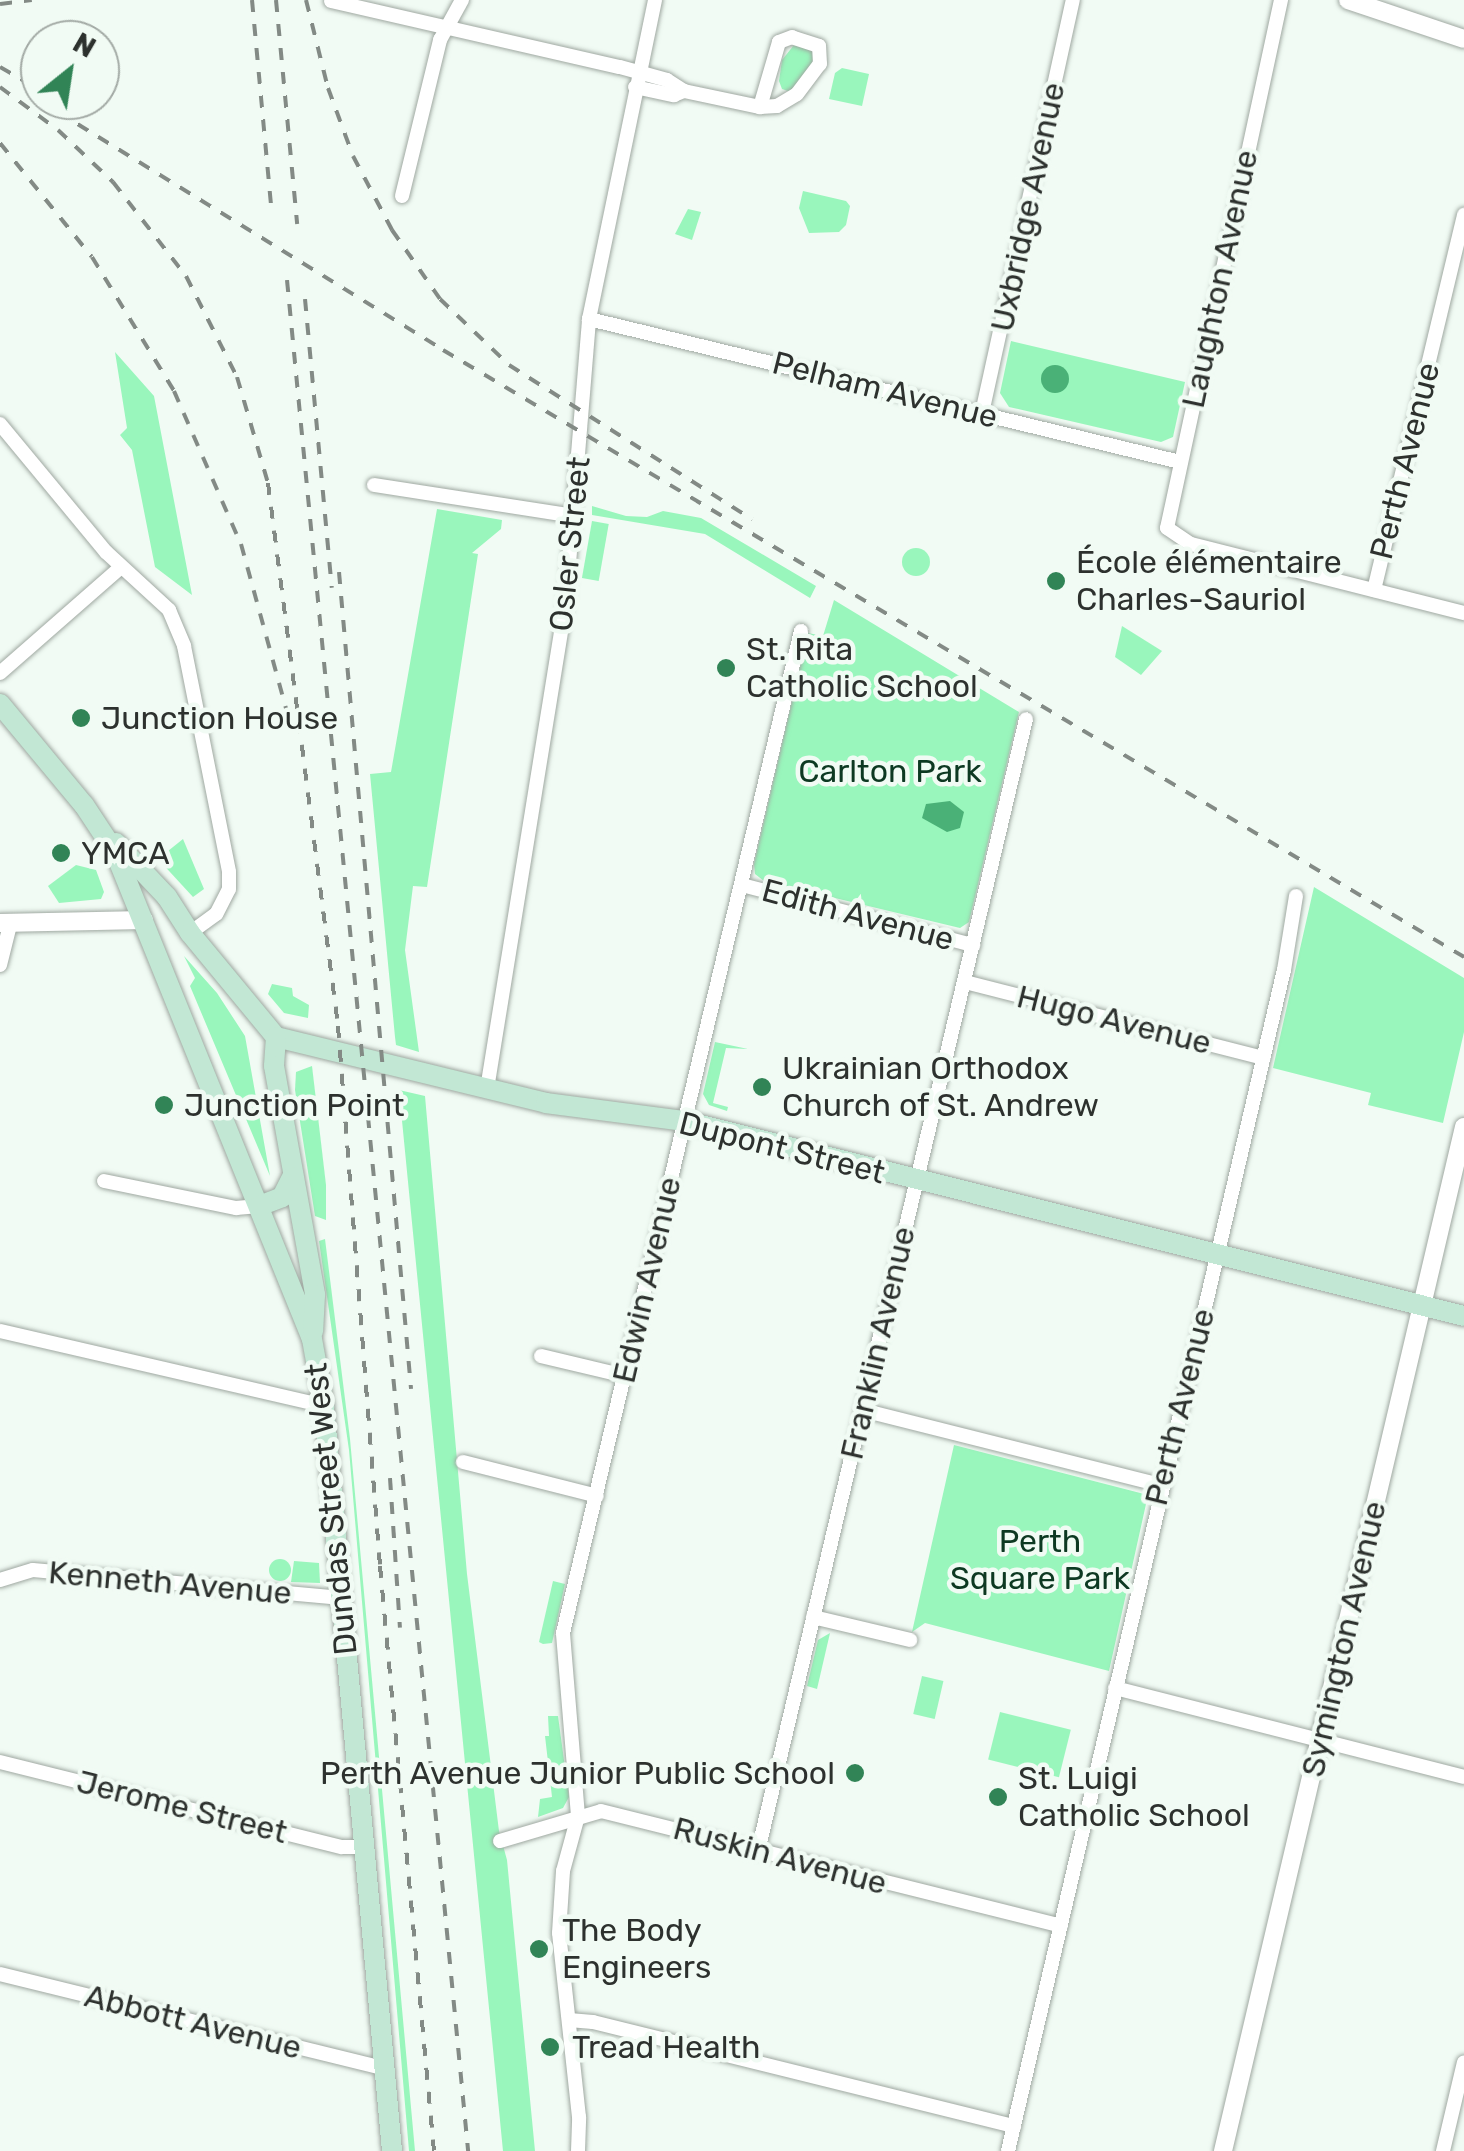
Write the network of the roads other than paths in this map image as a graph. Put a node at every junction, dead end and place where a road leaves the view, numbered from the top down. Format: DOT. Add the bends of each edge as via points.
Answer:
graph roads {
  1 [pos="332,0"];
  2 [pos="462,0"];
  3 [pos="655,0"];
  4 [pos="1073,0"];
  5 [pos="1281,0"];
  6 [pos="1348,0"];
  7 [pos="448,28"];
  8 [pos="1464,39"];
  9 [pos="637,80"];
  10 [pos="760,107"];
  11 [pos="402,196"];
  12 [pos="1464,214"];
  13 [pos="589,319"];
  14 [pos="982,413"];
  15 [pos="0,424"];
  16 [pos="1180,462"];
  17 [pos="374,486"];
  18 [pos="574,516"];
  19 [pos="120,568"];
  20 [pos="1374,590"];
  21 [pos="1464,613"];
  22 [pos="802,631"];
  23 [pos="0,673"];
  24 [pos="0,704"];
  25 [pos="1026,720"];
  26 [pos="104,831"];
  27 [pos="742,885"];
  28 [pos="1296,896"];
  29 [pos="144,920"];
  30 [pos="5,924"];
  31 [pos="190,933"];
  32 [pos="973,945"];
  33 [pos="0,965"];
  34 [pos="965,982"];
  35 [pos="276,1037"];
  36 [pos="1263,1058"];
  37 [pos="487,1090"];
  38 [pos="685,1121"];
  39 [pos="1464,1126"];
  40 [pos="292,1177"];
  41 [pos="104,1181"];
  42 [pos="916,1181"];
  43 [pos="260,1206"];
  44 [pos="1218,1256"];
  45 [pos="1422,1306"];
  46 [pos="1464,1316"];
  47 [pos="0,1332"];
  48 [pos="312,1339"];
  49 [pos="541,1356"];
  50 [pos="624,1376"];
  51 [pos="324,1406"];
  52 [pos="862,1410"];
  53 [pos="462,1462"];
  54 [pos="1160,1485"];
  55 [pos="596,1496"];
  56 [pos="0,1580"];
  57 [pos="342,1598"];
  58 [pos="813,1617"];
  59 [pos="910,1640"];
  60 [pos="1116,1688"];
  61 [pos="1320,1741"];
  62 [pos="0,1762"];
  63 [pos="1464,1777"];
  64 [pos="578,1816"];
  65 [pos="500,1840"];
  66 [pos="365,1848"];
  67 [pos="758,1851"];
  68 [pos="1062,1926"];
  69 [pos="0,1974"];
  70 [pos="569,2020"];
  71 [pos="1464,2062"];
  72 [pos="386,2069"];
  73 [pos="1014,2126"];
  74 [pos="392,2151"];
  75 [pos="578,2151"];
  76 [pos="1008,2151"];
  77 [pos="1222,2151"];
  78 [pos="1443,2151"];
  1 -- 7 [label="street"];
  2 -- 7 [label="street"];
  3 -- 9 [label="street, Osler Street"];
  4 -- 14 [label="street, Uxbridge Avenue"];
  5 -- 16 [label="street, Laughton Avenue"];
  6 -- 8 [label="street"];
  7 -- 9 [label="street"];
  7 -- 11 [label="street"];
  9 -- 10 [label="street" via="673,82 684,91"];
  9 -- 13 [label="street, Osler Street"];
  10 -- 10 [label="street" via="797,94 820,64 820,46 792,38 780,42"];
  12 -- 20 [label="street, Perth Avenue"];
  13 -- 14 [label="street, Pelham Avenue"];
  13 -- 18 [label="street, Osler Street"];
  14 -- 16 [label="street, Pelham Avenue"];
  15 -- 19 [label="street"];
  16 -- 20 [label="street, Laughton Avenue" via="1165,520 1172,534"];
  17 -- 18 [label="street"];
  18 -- 37 [label="street, Osler Street"];
  19 -- 23 [label="street"];
  19 -- 31 [label="street" via="169,610 184,646 229,872 229,889 216,914"];
  20 -- 21 [label="street"];
  22 -- 27 [label="street, Edwin Avenue"];
  24 -- 26 [label="main road, Dundas Street West"];
  25 -- 32 [label="street, Franklin Avenue"];
  26 -- 29 [label="main road, Dundas Street West"];
  26 -- 31 [label="main road" via="167,897"];
  27 -- 32 [label="street, Edith Avenue"];
  27 -- 38 [label="street, Edwin Avenue"];
  28 -- 36 [label="street, Perth Avenue"];
  29 -- 30 [label="street"];
  29 -- 31 [label="main road"];
  29 -- 43 [label="main road, Dundas Street West"];
  30 -- 33 [label="street"];
  31 -- 35 [label="main road"];
  32 -- 34 [label="street, Franklin Avenue"];
  34 -- 36 [label="street, Hugo Avenue"];
  34 -- 42 [label="street, Franklin Avenue"];
  35 -- 37 [label="main road, Dupont Street"];
  35 -- 40 [label="main road" via="274,1066"];
  36 -- 44 [label="street, Perth Avenue"];
  37 -- 38 [label="main road, Dupont Street"];
  38 -- 42 [label="main road, Dupont Street"];
  38 -- 50 [label="street, Edwin Avenue"];
  39 -- 45 [label="street, Symington Avenue"];
  40 -- 43 [label="main road" via="282,1197"];
  40 -- 48 [label="main road" via="315,1296"];
  41 -- 43 [label="street" via="236,1208"];
  42 -- 44 [label="main road, Dupont Street"];
  42 -- 52 [label="street, Franklin Avenue"];
  43 -- 48 [label="main road, Dundas Street West"];
  44 -- 45 [label="main road, Dupont Street"];
  44 -- 54 [label="street, Perth Avenue"];
  45 -- 46 [label="main road, Dupont Street"];
  45 -- 61 [label="street, Symington Avenue"];
  47 -- 51 [label="street"];
  48 -- 51 [label="main road, Dundas Street West"];
  49 -- 50 [label="street"];
  50 -- 55 [label="street, Edwin Avenue"];
  51 -- 57 [label="main road, Dundas Street West"];
  52 -- 54 [label="street"];
  52 -- 58 [label="street, Franklin Avenue"];
  53 -- 55 [label="street"];
  54 -- 60 [label="street, Perth Avenue"];
  55 -- 64 [label="street, Edwin Avenue" via="563,1633"];
  56 -- 57 [label="street, Kenneth Avenue" via="33,1570"];
  57 -- 66 [label="main road, Dundas Street West"];
  58 -- 59 [label="street"];
  58 -- 67 [label="street, Franklin Avenue"];
  60 -- 61 [label="street"];
  60 -- 68 [label="street, Perth Avenue"];
  61 -- 63 [label="street"];
  61 -- 77 [label="street, Symington Avenue"];
  62 -- 66 [label="street, Jerome Street"];
  64 -- 65 [label="street, Ruskin Avenue"];
  64 -- 67 [label="street, Ruskin Avenue" via="601,1811"];
  64 -- 70 [label="street" via="560,1903"];
  66 -- 72 [label="main road, Dundas Street West"];
  67 -- 68 [label="street, Ruskin Avenue"];
  68 -- 73 [label="street, Perth Avenue"];
  69 -- 72 [label="street, Abbott Avenue"];
  70 -- 73 [label="street"];
  70 -- 75 [label="street"];
  71 -- 78 [label="street"];
  72 -- 74 [label="main road, Dundas Street West"];
  73 -- 76 [label="street, Perth Avenue"];
}
